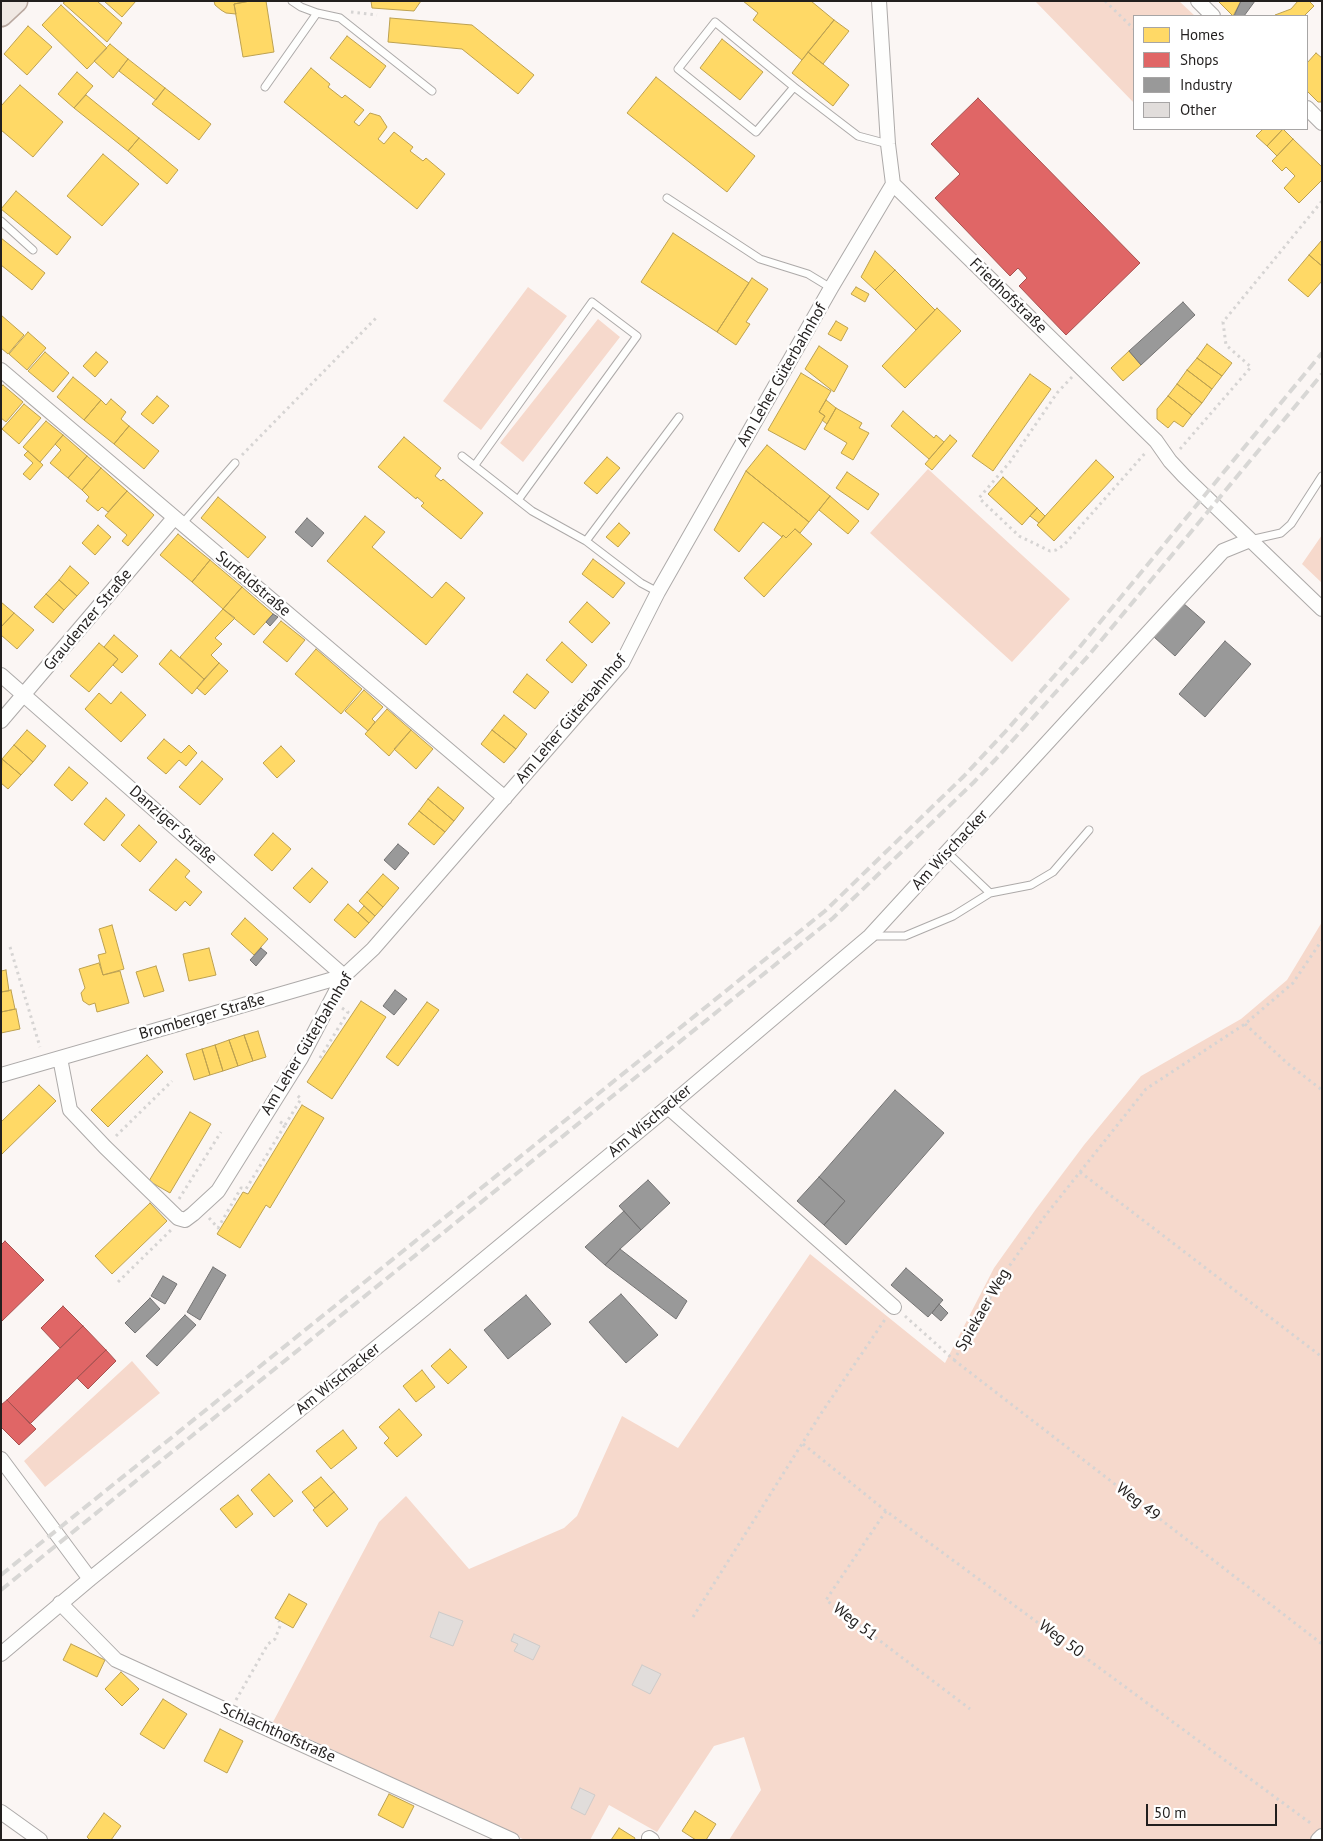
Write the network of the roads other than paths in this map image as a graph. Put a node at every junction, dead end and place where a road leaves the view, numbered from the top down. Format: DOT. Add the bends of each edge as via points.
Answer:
graph roads {
  1 [pos="16,1"];
  2 [pos="292,1"];
  3 [pos="879,1"];
  4 [pos="1198,1"];
  5 [pos="317,13"];
  6 [pos="1,15"];
  7 [pos="1212,15"];
  8 [pos="794,87"];
  9 [pos="265,88"];
  10 [pos="432,91"];
  11 [pos="1308,109"];
  12 [pos="1322,123"];
  13 [pos="888,144"];
  14 [pos="893,184"];
  15 [pos="667,198"];
  16 [pos="1,221"];
  17 [pos="33,250"];
  18 [pos="831,288"];
  19 [pos="1,370"];
  20 [pos="679,417"];
  21 [pos="462,456"];
  22 [pos="235,463"];
  23 [pos="475,466"];
  24 [pos="1322,476"];
  25 [pos="518,500"];
  26 [pos="178,521"];
  27 [pos="1250,540"];
  28 [pos="586,541"];
  29 [pos="658,592"];
  30 [pos="1322,609"];
  31 [pos="1,675"];
  32 [pos="24,695"];
  33 [pos="1,721"];
  34 [pos="505,798"];
  35 [pos="1089,830"];
  36 [pos="947,852"];
  37 [pos="990,893"];
  38 [pos="870,936"];
  39 [pos="344,976"];
  40 [pos="60,1058"];
  41 [pos="1,1075"];
  42 [pos="668,1107"];
  43 [pos="894,1306"];
  44 [pos="1,1459"];
  45 [pos="90,1579"];
  46 [pos="60,1603"];
  47 [pos="1,1654"];
  48 [pos="1,1812"];
  49 [pos="1318,1831"];
  50 [pos="40,1840"];
  51 [pos="512,1840"];
  52 [pos="1318,1840"];
  1 -- 6 [label="main road"];
  2 -- 5 [label="lane"];
  3 -- 13 [label="street"];
  4 -- 7 [label="street"];
  5 -- 9 [label="lane"];
  5 -- 10 [label="lane" via="340,18"];
  8 -- 8 [label="lane" via="715,22 678,69 756,132"];
  8 -- 13 [label="lane" via="858,136"];
  11 -- 12 [label="street"];
  13 -- 14 [label="street"];
  14 -- 18 [label="street, Am Leher Güterbahnhof"];
  14 -- 27 [label="street, Friedhofstraße" via="1156,441 1170,461"];
  15 -- 18 [label="lane" via="760,259 808,274"];
  16 -- 17 [label="lane"];
  18 -- 29 [label="street, Am Leher Güterbahnhof"];
  19 -- 26 [label="street, Surfeldstraße"];
  20 -- 28 [label="lane"];
  21 -- 23 [label="lane"];
  22 -- 26 [label="lane"];
  23 -- 25 [label="lane"];
  23 -- 25 [label="lane" via="592,302 637,336"];
  24 -- 27 [label="lane" via="1291,524 1281,533"];
  25 -- 28 [label="lane"];
  26 -- 32 [label="street, Graudenzer Straße"];
  26 -- 34 [label="street, Surfeldstraße"];
  27 -- 30 [label="street, Friedhofstraße"];
  27 -- 36 [label="street, Am Wischacker" via="1223,551"];
  28 -- 29 [label="lane"];
  29 -- 34 [label="street, Am Leher Güterbahnhof" via="622,663"];
  31 -- 32 [label="street, Danziger Straße"];
  32 -- 33 [label="street, Graudenzer Straße"];
  32 -- 39 [label="street, Danziger Straße"];
  34 -- 39 [label="street, Am Leher Güterbahnhof" via="373,949"];
  35 -- 37 [label="lane" via="1053,872 1031,885"];
  36 -- 37 [label="lane"];
  36 -- 38 [label="street, Am Wischacker"];
  37 -- 38 [label="lane" via="953,916 905,936"];
  38 -- 42 [label="street, Am Wischacker"];
  39 -- 40 [label="street, Bromberger Straße"];
  39 -- 40 [label="street, Am Leher Güterbahnhof" via="301,1058 218,1190 184,1220 174,1215 70,1110"];
  40 -- 41 [label="street, Bromberger Straße"];
  42 -- 43 [label="street"];
  42 -- 45 [label="street, Am Wischacker"];
  44 -- 45 [label="street"];
  45 -- 46 [label="street, Am Wischacker"];
  46 -- 47 [label="street, Am Wischacker"];
  46 -- 51 [label="street, Schlachthofstraße" via="116,1660"];
  48 -- 50 [label="street"];
  49 -- 52 [label="street"];
}
